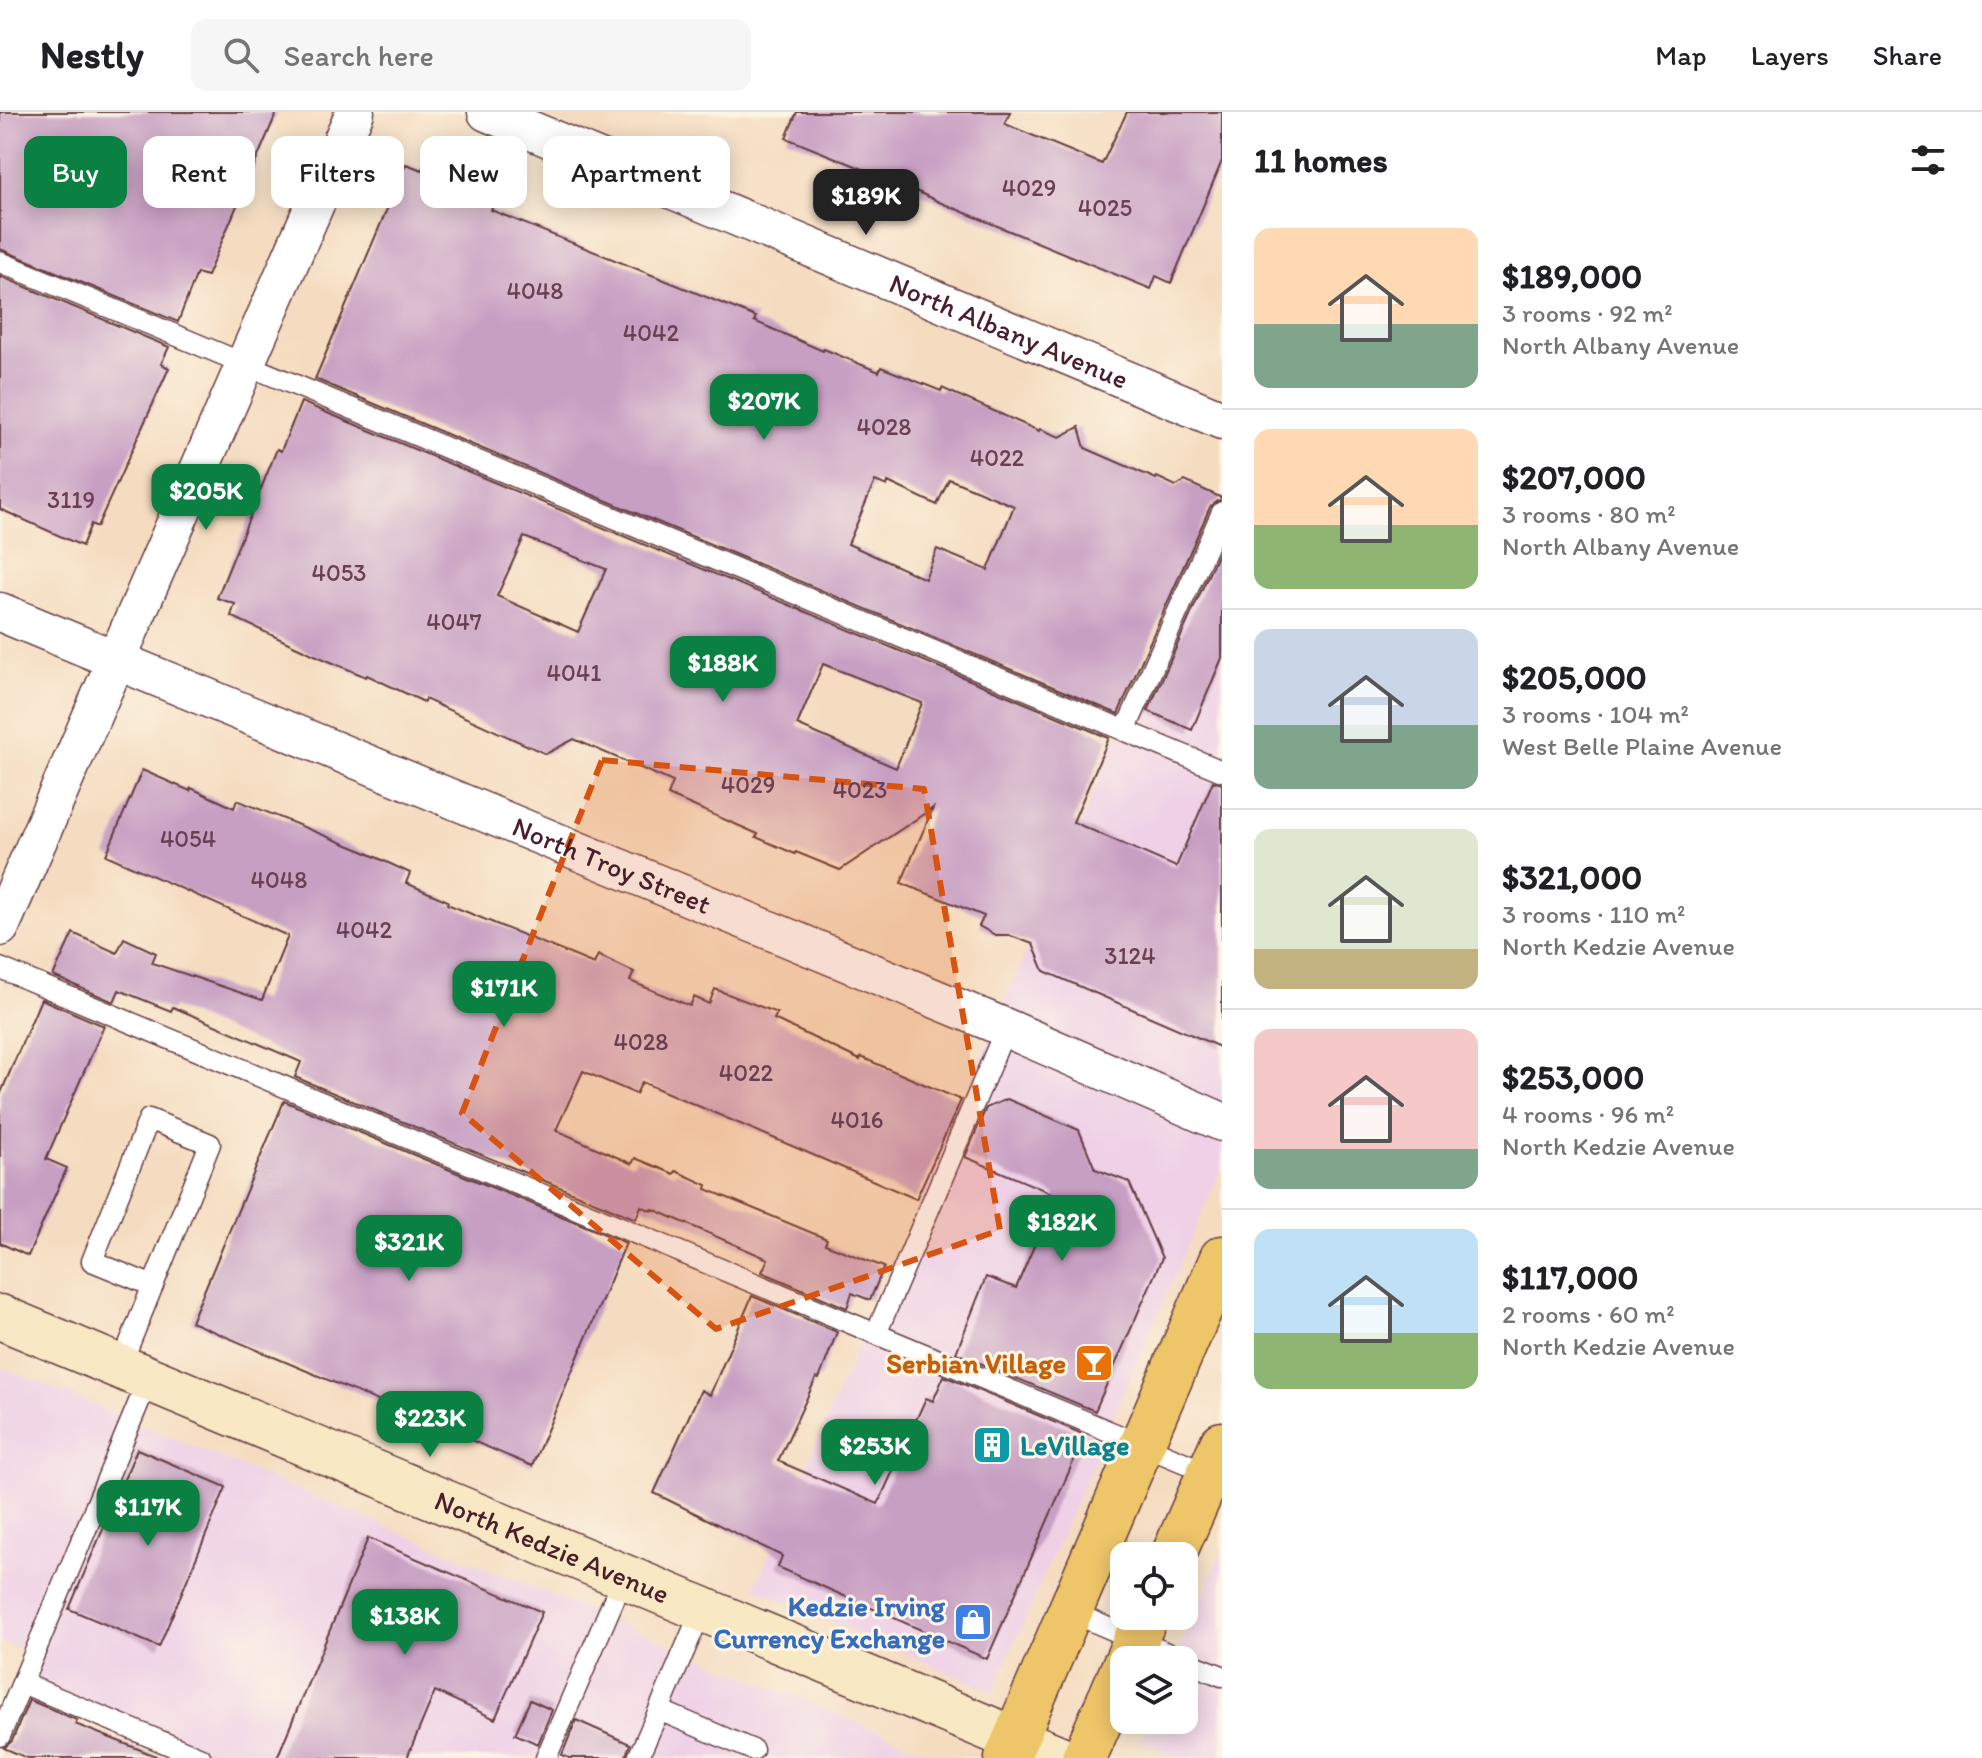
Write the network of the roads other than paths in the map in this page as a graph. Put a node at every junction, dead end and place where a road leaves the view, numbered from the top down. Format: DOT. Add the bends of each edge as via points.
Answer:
graph roads {
  1 [pos="355,112"];
  2 [pos="487,112"];
  3 [pos="0,262"];
  4 [pos="245,364"];
  5 [pos="1222,420"];
  6 [pos="1222,512"];
  7 [pos="0,612"];
  8 [pos="116,660"];
  9 [pos="1125,731"];
  10 [pos="1222,771"];
  11 [pos="0,927"];
  12 [pos="0,968"];
  13 [pos="1006,1028"];
  14 [pos="1222,1122"];
  15 [pos="1222,1258"];
  16 [pos="153,1286"];
  17 [pos="0,1317"];
  18 [pos="876,1334"];
  19 [pos="134,1372"];
  20 [pos="1142,1445"];
  21 [pos="1216,1458"];
  22 [pos="1179,1542"];
  23 [pos="624,1576"];
  24 [pos="702,1609"];
  25 [pos="1071,1612"];
  26 [pos="1133,1646"];
  27 [pos="1198,1666"];
  28 [pos="1222,1676"];
  29 [pos="22,1683"];
  30 [pos="1110,1699"];
  31 [pos="659,1710"];
  32 [pos="0,1736"];
  33 [pos="1011,1749"];
  34 [pos="753,1750"];
  35 [pos="201,1758"];
  36 [pos="546,1758"];
  37 [pos="638,1758"];
  38 [pos="1060,1758"];
  39 [pos="1084,1758"];
  1 -- 4 [label="street"];
  2 -- 5 [label="street, North Albany Avenue"];
  3 -- 4 [label="lane"];
  4 -- 8 [label="street"];
  4 -- 9 [label="lane"];
  6 -- 9 [label="lane"];
  7 -- 8 [label="street, North Troy Street"];
  8 -- 11 [label="street"];
  8 -- 13 [label="street, North Troy Street"];
  9 -- 10 [label="lane"];
  12 -- 18 [label="lane"];
  13 -- 14 [label="street, North Troy Street"];
  13 -- 18 [label="lane"];
  15 -- 20 [label="main road"];
  16 -- 16 [label="lane" via="210,1144 149,1119 92,1261"];
  16 -- 19 [label="lane"];
  17 -- 19 [label="main road, North Kedzie Avenue"];
  18 -- 20 [label="lane"];
  19 -- 23 [label="main road, North Kedzie Avenue"];
  19 -- 29 [label="lane"];
  20 -- 21 [label="lane"];
  20 -- 25 [label="main road"];
  21 -- 22 [label="main road"];
  23 -- 24 [label="main road, North Kedzie Avenue"];
  23 -- 36 [label="lane"];
  24 -- 31 [label="lane"];
  24 -- 33 [label="main road, North Kedzie Avenue"];
  25 -- 26 [label="lane"];
  25 -- 33 [label="main road"];
  27 -- 28 [label="lane"];
  29 -- 32 [label="lane"];
  29 -- 35 [label="lane"];
  30 -- 39 [label="main road"];
  31 -- 34 [label="lane"];
  31 -- 37 [label="lane"];
  33 -- 38 [label="main road, North Kedzie Avenue"];
}
